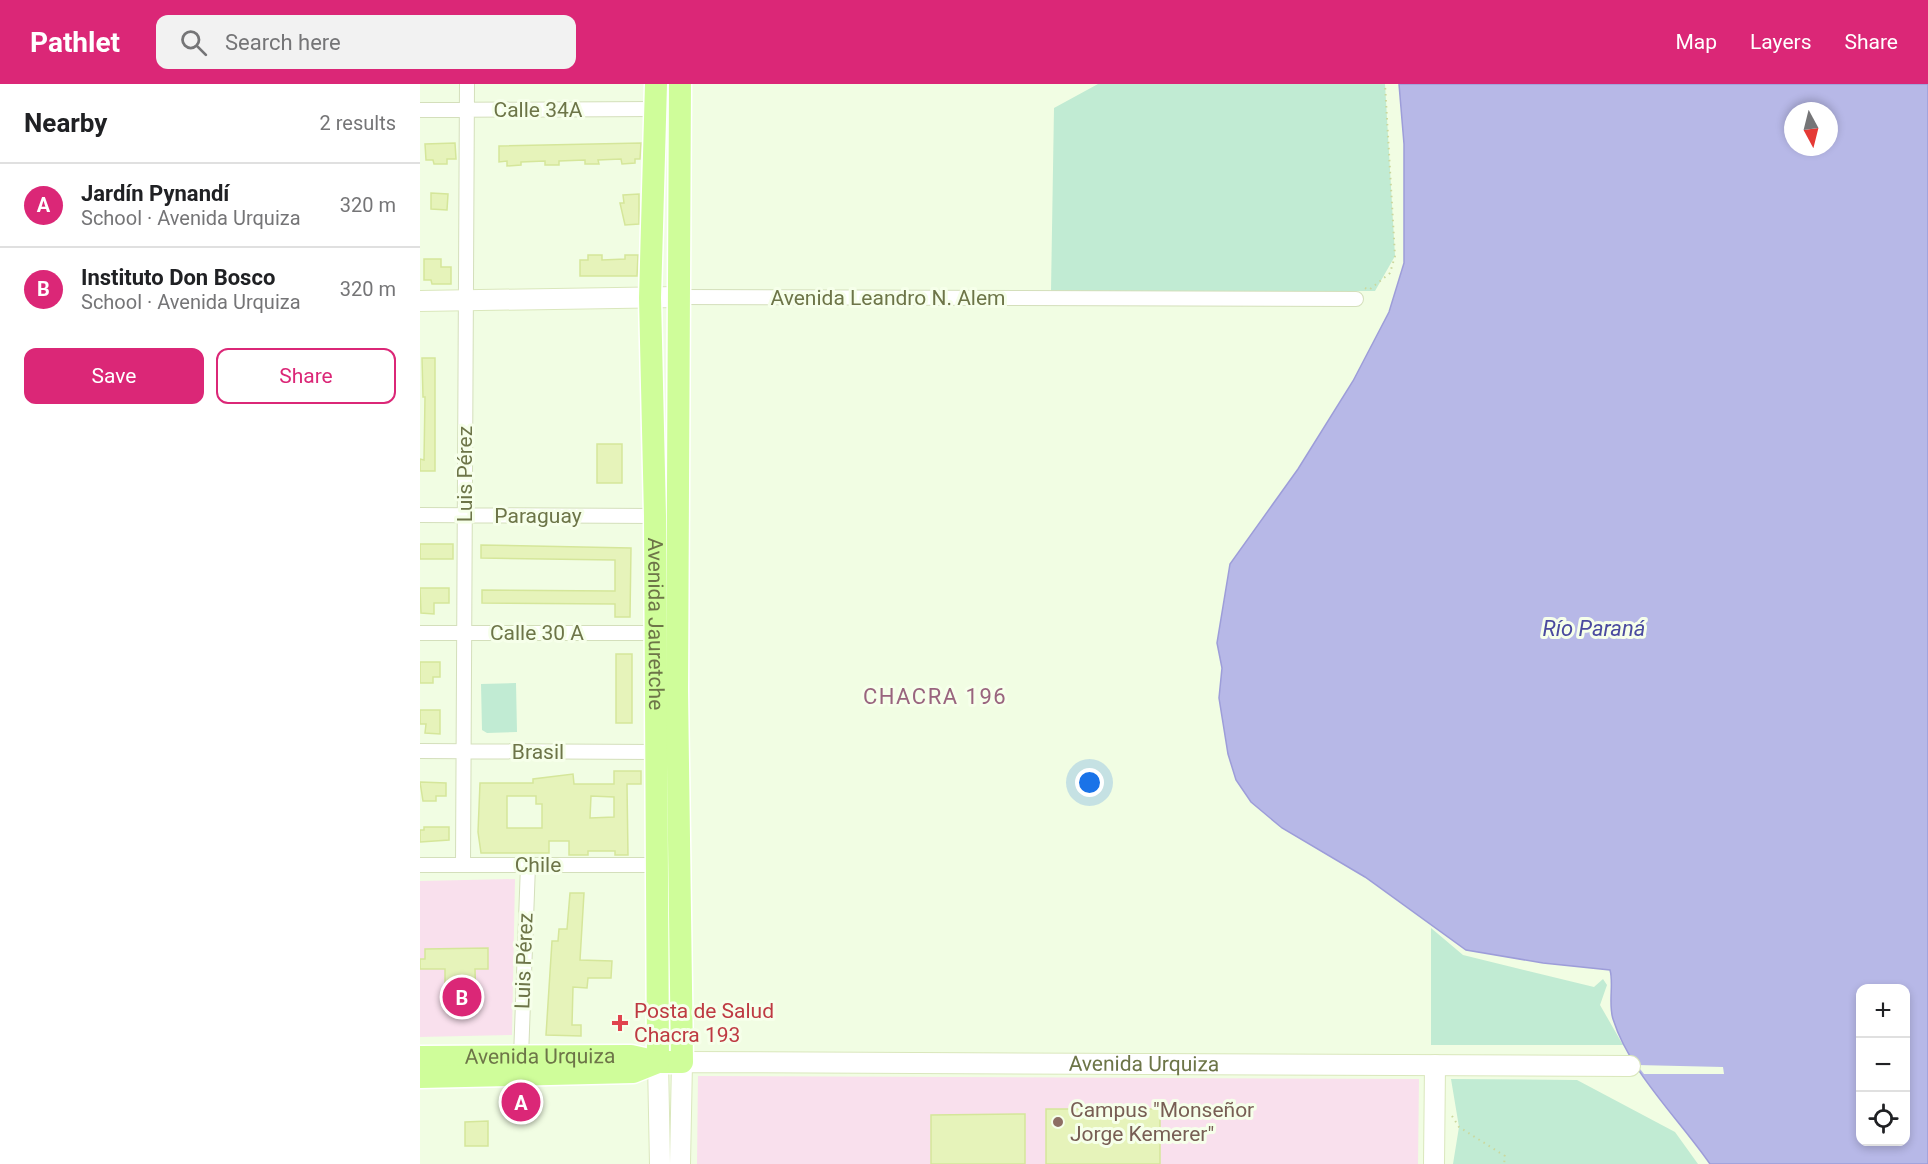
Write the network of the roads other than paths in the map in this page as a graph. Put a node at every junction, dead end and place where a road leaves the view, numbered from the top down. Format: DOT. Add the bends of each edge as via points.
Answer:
graph roads {
  1 [pos="467,84"];
  2 [pos="656,84"];
  3 [pos="680,84"];
  4 [pos="656,109"];
  5 [pos="420,110"];
  6 [pos="467,110"];
  7 [pos="665,297"];
  8 [pos="1356,299"];
  9 [pos="420,301"];
  10 [pos="466,301"];
  11 [pos="420,515"];
  12 [pos="465,516"];
  13 [pos="655,516"];
  14 [pos="420,633"];
  15 [pos="464,633"];
  16 [pos="655,633"];
  17 [pos="420,751"];
  18 [pos="464,752"];
  19 [pos="656,752"];
  20 [pos="420,865"];
  21 [pos="463,865"];
  22 [pos="528,865"];
  23 [pos="656,865"];
  24 [pos="420,1057"];
  25 [pos="521,1057"];
  26 [pos="658,1062"];
  27 [pos="682,1062"];
  28 [pos="1435,1065"];
  29 [pos="1630,1066"];
  30 [pos="420,1077"];
  31 [pos="660,1164"];
  32 [pos="680,1164"];
  33 [pos="1434,1164"];
  1 -- 6 [label="street, Luis Pérez"];
  2 -- 4 [label="main road, Avenida Jauretche"];
  3 -- 7 [label="main road, Avenida Jauretche"];
  4 -- 6 [label="street, Calle 34A"];
  4 -- 7 [label="main road, Avenida Jauretche"];
  5 -- 6 [label="street, Calle 34A"];
  6 -- 10 [label="street, Luis Pérez"];
  7 -- 8 [label="street, Avenida Leandro N. Alem"];
  7 -- 10 [label="main road, Avenida Leandro N. Alem"];
  7 -- 13 [label="main road, Avenida Jauretche"];
  7 -- 27 [label="main road, Avenida Jauretche" via="677,690"];
  9 -- 10 [label="main road, Avenida Leandro N. Alem"];
  10 -- 12 [label="street, Luis Pérez"];
  11 -- 12 [label="street, Paraguay"];
  12 -- 13 [label="street, Paraguay"];
  12 -- 15 [label="street, Luis Pérez"];
  13 -- 16 [label="main road, Avenida Jauretche"];
  14 -- 15 [label="street, Calle 30 A"];
  15 -- 16 [label="street, Calle 30 A"];
  15 -- 18 [label="street, Luis Pérez"];
  16 -- 19 [label="main road, Avenida Jauretche"];
  17 -- 18 [label="street, Brasil"];
  18 -- 19 [label="street, Brasil"];
  18 -- 21 [label="street, Luis Pérez"];
  19 -- 23 [label="main road, Avenida Jauretche"];
  20 -- 21 [label="street, Chile"];
  21 -- 22 [label="street, Chile"];
  22 -- 23 [label="street, Chile"];
  22 -- 25 [label="street, Luis Pérez"];
  23 -- 26 [label="main road, Avenida Jauretche"];
  24 -- 25 [label="main road, Avenida Urquiza"];
  25 -- 26 [label="main road, Avenida Urquiza" via="631,1056"];
  26 -- 27 [label="main road, Avenida Urquiza"];
  26 -- 30 [label="main road, Avenida Urquiza" via="633,1072"];
  26 -- 31 [label="main road, Avenida Jauretche"];
  27 -- 28 [label="main road, Avenida Urquiza"];
  27 -- 32 [label="main road, Avenida Jauretche"];
  28 -- 29 [label="main road, Avenida Urquiza"];
  28 -- 33 [label="main road"];
}
